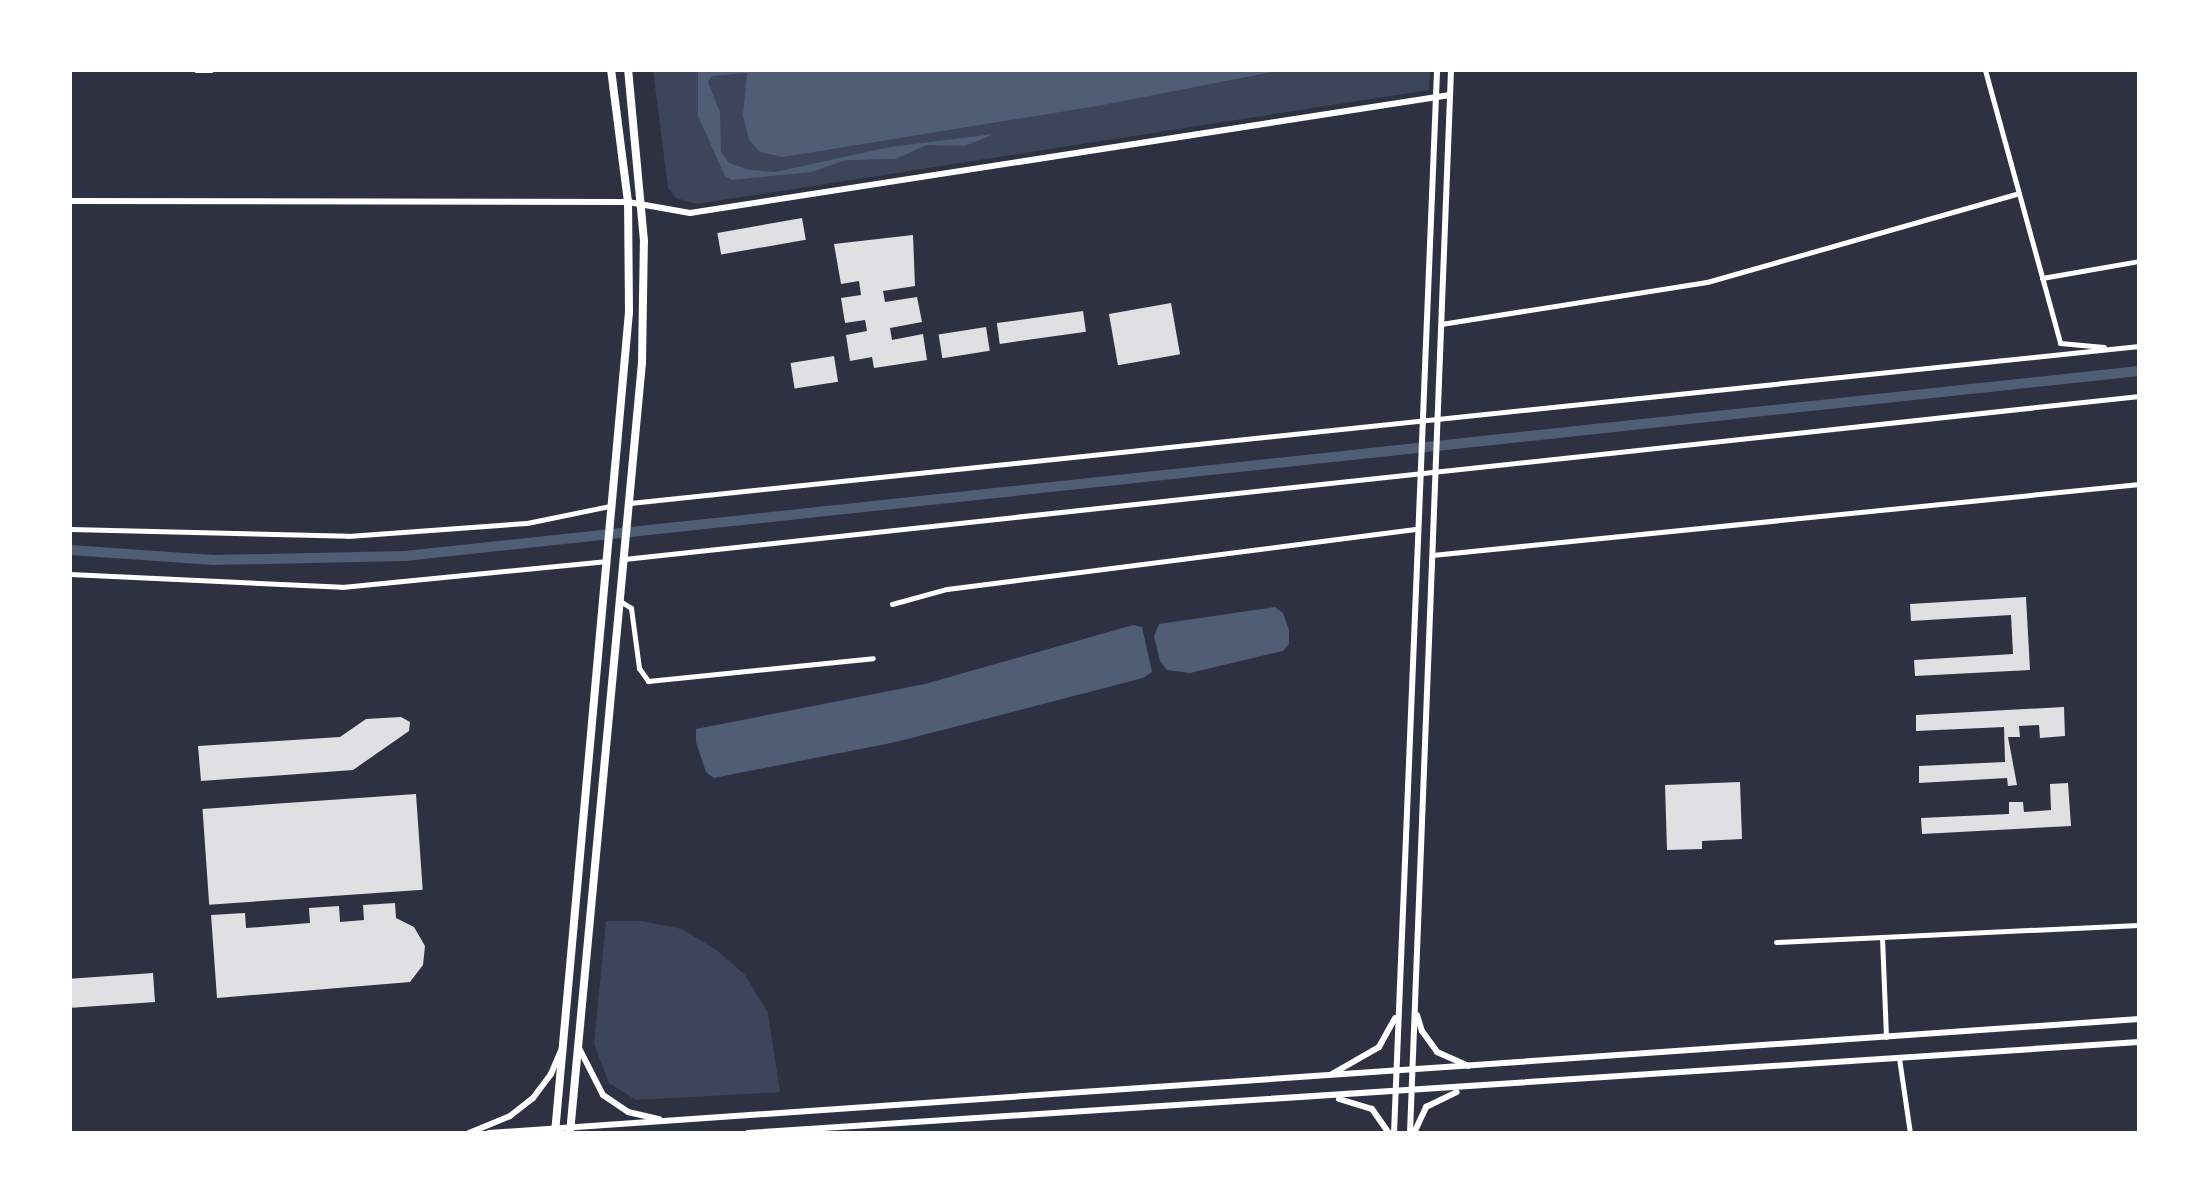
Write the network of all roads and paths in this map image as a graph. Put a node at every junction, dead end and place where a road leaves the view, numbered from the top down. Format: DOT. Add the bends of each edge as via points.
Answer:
graph roads {
  1 [pos="196,70"];
  2 [pos="211,70"];
  3 [pos="611,70"];
  4 [pos="628,70"];
  5 [pos="1437,70"];
  6 [pos="1451,70"];
  7 [pos="1985,70"];
  8 [pos="1450,96"];
  9 [pos="1436,97"];
  10 [pos="2019,193"];
  11 [pos="70,201"];
  12 [pos="628,202"];
  13 [pos="642,205"];
  14 [pos="2139,261"];
  15 [pos="2042,278"];
  16 [pos="1442,324"];
  17 [pos="2139,346"];
  18 [pos="2116,349"];
  19 [pos="2139,396"];
  20 [pos="1423,422"];
  21 [pos="1438,422"];
  22 [pos="1435,470"];
  23 [pos="1420,471"];
  24 [pos="2139,484"];
  25 [pos="628,507"];
  26 [pos="611,509"];
  27 [pos="70,528"];
  28 [pos="1417,529"];
  29 [pos="1432,555"];
  30 [pos="607,559"];
  31 [pos="624,559"];
  32 [pos="70,574"];
  33 [pos="620,601"];
  34 [pos="892,604"];
  35 [pos="873,658"];
  36 [pos="2139,925"];
  37 [pos="1882,937"];
  38 [pos="1776,942"];
  39 [pos="1399,1002"];
  40 [pos="1414,1004"];
  41 [pos="2139,1019"];
  42 [pos="1886,1037"];
  43 [pos="2139,1042"];
  44 [pos="563,1044"];
  45 [pos="578,1044"];
  46 [pos="1899,1058"];
  47 [pos="1469,1066"];
  48 [pos="1413,1070"];
  49 [pos="1396,1072"];
  50 [pos="1327,1076"];
  51 [pos="1469,1088"];
  52 [pos="1412,1092"];
  53 [pos="1396,1093"];
  54 [pos="1328,1097"];
  55 [pos="670,1121"];
  56 [pos="570,1130"];
  57 [pos="555,1131"];
  58 [pos="469,1133"];
  59 [pos="489,1133"];
  60 [pos="748,1133"];
  61 [pos="1392,1133"];
  62 [pos="1412,1133"];
  63 [pos="1910,1133"];
  1 -- 2 [label="street"];
  3 -- 12 [label="main road"];
  4 -- 13 [label="main road"];
  5 -- 9 [label="main road"];
  6 -- 8 [label="main road"];
  7 -- 10 [label="street"];
  8 -- 9 [label="main road"];
  8 -- 16 [label="main road"];
  9 -- 13 [label="main road" via="707,211"];
  9 -- 20 [label="main road"];
  10 -- 15 [label="street"];
  10 -- 16 [label="street" via="1707,282"];
  11 -- 12 [label="main road"];
  12 -- 13 [label="main road"];
  12 -- 26 [label="main road" via="629,312"];
  13 -- 25 [label="main road" via="642,362"];
  14 -- 15 [label="street"];
  15 -- 18 [label="street" via="2060,343"];
  16 -- 21 [label="main road"];
  17 -- 18 [label="street"];
  18 -- 21 [label="street"];
  19 -- 22 [label="street"];
  20 -- 21 [label="street"];
  20 -- 23 [label="main road"];
  20 -- 25 [label="street"];
  21 -- 22 [label="main road"];
  22 -- 23 [label="street"];
  22 -- 29 [label="main road"];
  23 -- 28 [label="main road"];
  23 -- 31 [label="street"];
  24 -- 29 [label="street"];
  25 -- 31 [label="main road"];
  26 -- 27 [label="street" via="441,532 348,536"];
  26 -- 30 [label="main road"];
  28 -- 34 [label="street" via="947,589"];
  28 -- 39 [label="main road"];
  29 -- 40 [label="main road"];
  30 -- 32 [label="street" via="342,587"];
  30 -- 44 [label="main road"];
  31 -- 33 [label="main road"];
  33 -- 35 [label="street" via="631,608 639,668 648,681"];
  33 -- 45 [label="main road"];
  36 -- 37 [label="street"];
  37 -- 38 [label="street"];
  37 -- 42 [label="street"];
  39 -- 49 [label="main road"];
  39 -- 50 [label="main road" via="1378,1047"];
  40 -- 47 [label="main road" via="1428,1043"];
  40 -- 48 [label="main road"];
  41 -- 42 [label="main road"];
  42 -- 47 [label="main road"];
  43 -- 46 [label="main road"];
  44 -- 57 [label="main road"];
  44 -- 58 [label="main road" via="533,1098"];
  45 -- 55 [label="main road" via="594,1084 615,1105"];
  45 -- 56 [label="main road"];
  46 -- 51 [label="main road"];
  46 -- 63 [label="street"];
  47 -- 48 [label="main road"];
  48 -- 49 [label="main road"];
  48 -- 52 [label="main road"];
  49 -- 50 [label="main road"];
  49 -- 53 [label="main road"];
  50 -- 55 [label="main road"];
  51 -- 52 [label="main road"];
  51 -- 62 [label="main road" via="1426,1107"];
  52 -- 53 [label="main road"];
  52 -- 62 [label="main road"];
  53 -- 54 [label="main road"];
  53 -- 61 [label="main road"];
  54 -- 60 [label="main road"];
  54 -- 61 [label="main road" via="1372,1109"];
  55 -- 56 [label="main road"];
  56 -- 57 [label="main road"];
  57 -- 59 [label="main road"];
}
